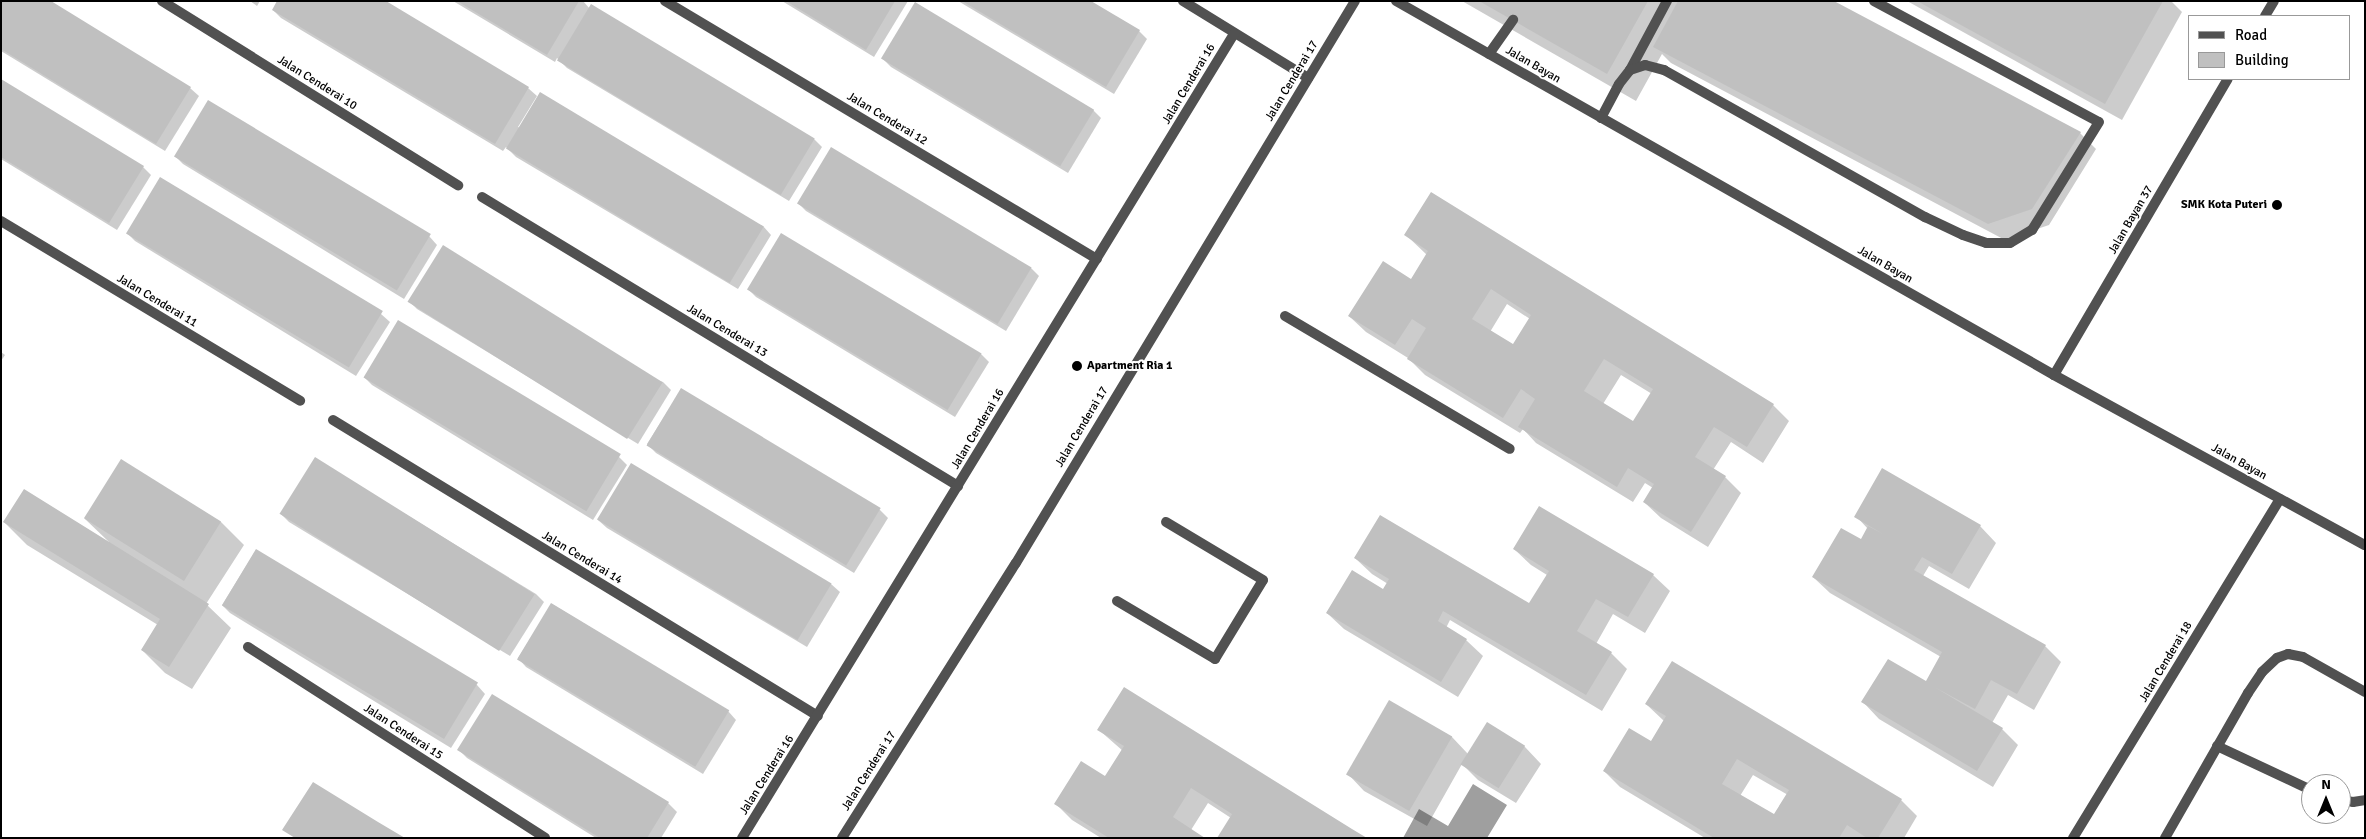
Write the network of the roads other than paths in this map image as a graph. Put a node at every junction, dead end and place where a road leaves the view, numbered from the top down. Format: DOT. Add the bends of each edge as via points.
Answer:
graph roads {
  1 [pos="162,1"];
  2 [pos="665,1"];
  3 [pos="1183,1"];
  4 [pos="1354,1"];
  5 [pos="1396,1"];
  6 [pos="1667,1"];
  7 [pos="1874,1"];
  8 [pos="2274,1"];
  9 [pos="2266,15"];
  10 [pos="1513,20"];
  11 [pos="1234,34"];
  12 [pos="1488,54"];
  13 [pos="1630,70"];
  14 [pos="1308,78"];
  15 [pos="2227,80"];
  16 [pos="1600,118"];
  17 [pos="458,186"];
  18 [pos="482,198"];
  19 [pos="1,221"];
  20 [pos="1097,259"];
  21 [pos="1285,316"];
  22 [pos="2054,375"];
  23 [pos="300,401"];
  24 [pos="333,420"];
  25 [pos="1510,449"];
  26 [pos="958,486"];
  27 [pos="2280,499"];
  28 [pos="1166,522"];
  29 [pos="2365,545"];
  30 [pos="1117,600"];
  31 [pos="248,646"];
  32 [pos="2365,692"];
  33 [pos="818,716"];
  34 [pos="2217,746"];
  35 [pos="2301,785"];
  36 [pos="2365,800"];
  37 [pos="2351,802"];
  38 [pos="545,838"];
  39 [pos="742,838"];
  40 [pos="842,838"];
  41 [pos="2073,838"];
  42 [pos="2165,838"];
  1 -- 17 [label="street, Jalan Cenderai 10"];
  2 -- 20 [label="street, Jalan Cenderai 12"];
  3 -- 11 [label="street"];
  4 -- 14 [label="street, Jalan Cenderai 17"];
  5 -- 12 [label="street, Jalan Bayan"];
  6 -- 13 [label="street"];
  7 -- 13 [label="street" via="2099,122 2032,230 2010,243 1986,243 1963,236 1925,218 1664,70 1646,65"];
  8 -- 9 [label="street"];
  10 -- 12 [label="street"];
  11 -- 14 [label="street"];
  11 -- 20 [label="street, Jalan Cenderai 16"];
  12 -- 16 [label="street, Jalan Bayan"];
  13 -- 16 [label="street"];
  14 -- 40 [label="street, Jalan Cenderai 17" via="1016,563"];
  15 -- 22 [label="street, Jalan Bayan 37"];
  16 -- 22 [label="street, Jalan Bayan"];
  18 -- 26 [label="street, Jalan Cenderai 13"];
  19 -- 23 [label="street, Jalan Cenderai 11"];
  20 -- 26 [label="street, Jalan Cenderai 16"];
  21 -- 25 [label="street"];
  22 -- 27 [label="street, Jalan Bayan"];
  24 -- 33 [label="street, Jalan Cenderai 14"];
  26 -- 33 [label="street, Jalan Cenderai 16"];
  27 -- 29 [label="street, Jalan Bayan"];
  27 -- 41 [label="street, Jalan Cenderai 18"];
  28 -- 30 [label="street" via="1263,580 1215,659"];
  31 -- 38 [label="street, Jalan Cenderai 15"];
  32 -- 34 [label="street" via="2302,656 2288,654 2277,658 2262,672"];
  33 -- 39 [label="street, Jalan Cenderai 16"];
  34 -- 35 [label="street"];
  34 -- 42 [label="street"];
  36 -- 37 [label="street"];
}
